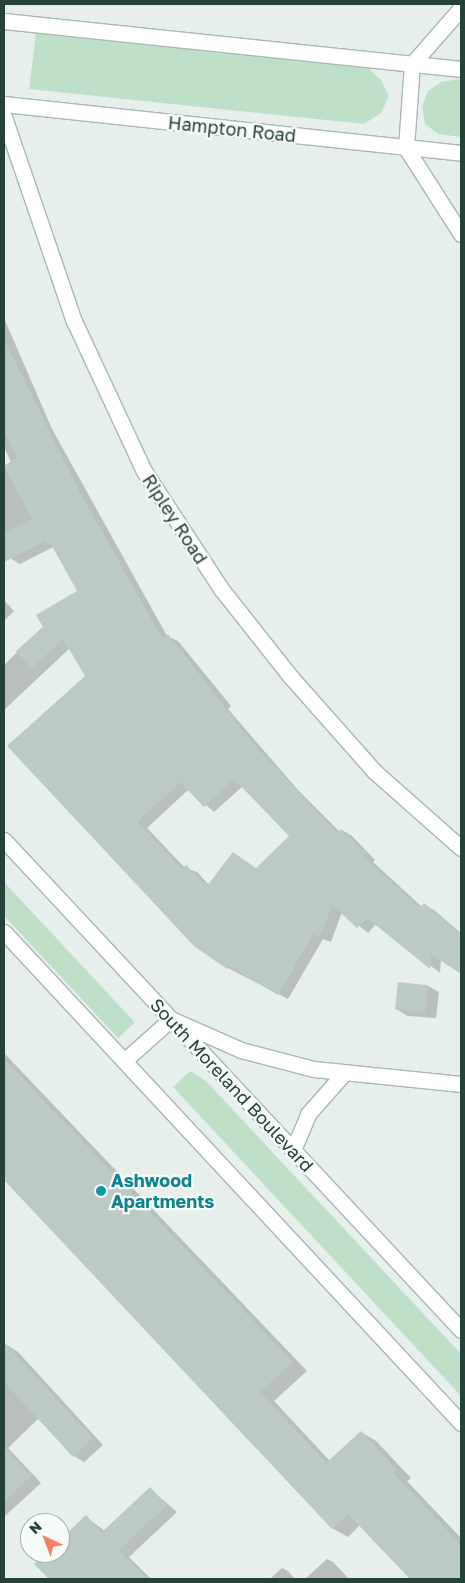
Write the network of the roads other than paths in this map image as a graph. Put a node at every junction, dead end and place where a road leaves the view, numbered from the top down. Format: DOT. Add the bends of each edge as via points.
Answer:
graph roads {
  1 [pos="461,8"];
  2 [pos="4,26"];
  3 [pos="412,64"];
  4 [pos="461,69"];
  5 [pos="4,104"];
  6 [pos="4,117"];
  7 [pos="406,148"];
  8 [pos="461,153"];
  9 [pos="461,234"];
  10 [pos="4,840"];
  11 [pos="461,848"];
  12 [pos="4,932"];
  13 [pos="171,1019"];
  14 [pos="124,1061"];
  15 [pos="345,1072"];
  16 [pos="461,1084"];
  17 [pos="293,1150"];
  18 [pos="461,1330"];
  19 [pos="461,1423"];
  1 -- 3 [label="street"];
  2 -- 3 [label="street"];
  3 -- 4 [label="street"];
  3 -- 7 [label="street"];
  5 -- 7 [label="street, Hampton Road"];
  6 -- 11 [label="street, Ripley Road" via="74,321 144,471 222,590 290,676 374,771"];
  7 -- 8 [label="street, Hampton Road"];
  7 -- 9 [label="street"];
  10 -- 13 [label="street, South Moreland Boulevard"];
  12 -- 14 [label="street"];
  13 -- 14 [label="street"];
  13 -- 15 [label="street" via="241,1050 314,1069"];
  13 -- 17 [label="street, South Moreland Boulevard"];
  14 -- 19 [label="street"];
  15 -- 16 [label="street"];
  15 -- 17 [label="street" via="308,1114"];
  17 -- 18 [label="street, South Moreland Boulevard"];
}
